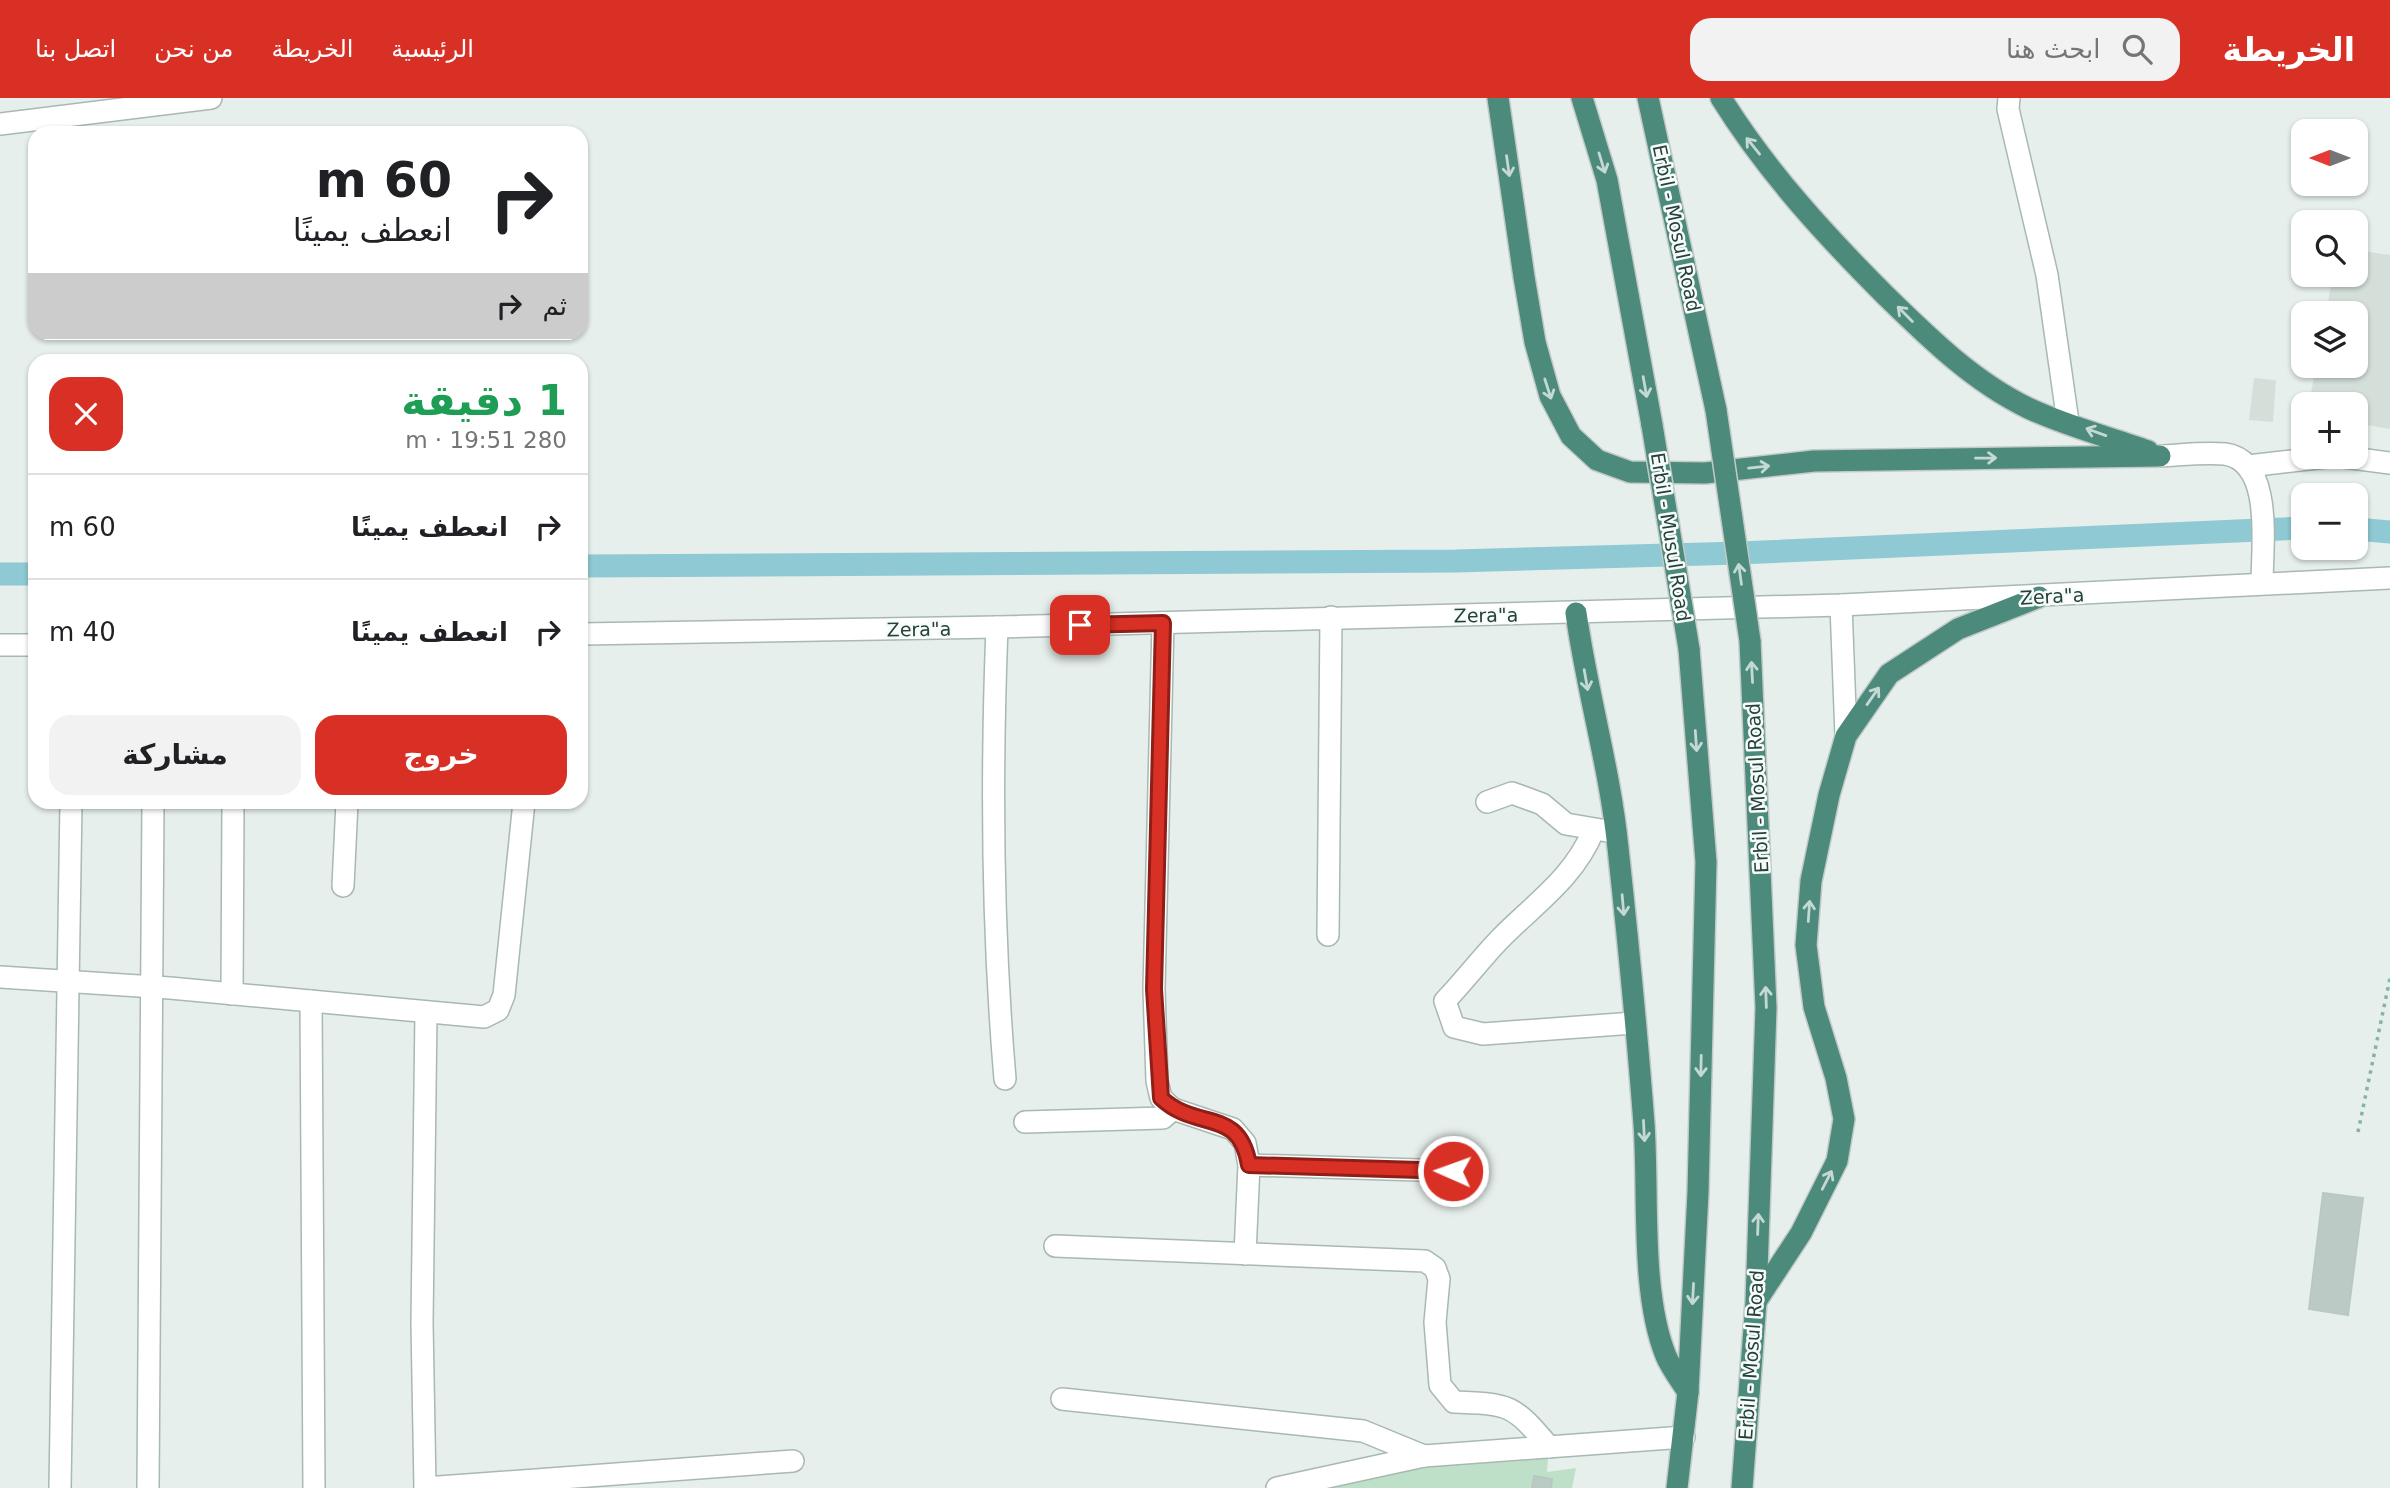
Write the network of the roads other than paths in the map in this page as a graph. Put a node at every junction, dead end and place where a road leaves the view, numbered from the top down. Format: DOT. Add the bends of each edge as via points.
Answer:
graph roads {
  1 [pos="211,98"];
  2 [pos="1498,98"];
  3 [pos="1582,98"];
  4 [pos="1648,98"];
  5 [pos="1721,98"];
  6 [pos="2009,98"];
  7 [pos="0,124"];
  8 [pos="2068,422"];
  9 [pos="2160,456"];
  10 [pos="2368,460"];
  11 [pos="2291,461"];
  12 [pos="2390,463"];
  13 [pos="2248,466"];
  14 [pos="2390,578"];
  15 [pos="2262,583"];
  16 [pos="2039,597"];
  17 [pos="1841,605"];
  18 [pos="1576,613"];
  19 [pos="1331,617"];
  20 [pos="1163,623"];
  21 [pos="997,627"];
  22 [pos="588,634"];
  23 [pos="0,645"];
  24 [pos="28,645"];
  25 [pos="1846,737"];
  26 [pos="1487,802"];
  27 [pos="71,809"];
  28 [pos="153,809"];
  29 [pos="233,809"];
  30 [pos="346,809"];
  31 [pos="523,809"];
  32 [pos="1592,831"];
  33 [pos="1616,832"];
  34 [pos="343,886"];
  35 [pos="1328,935"];
  36 [pos="0,977"];
  37 [pos="67,980"];
  38 [pos="151,987"];
  39 [pos="232,994"];
  40 [pos="311,1001"];
  41 [pos="426,1012"];
  42 [pos="1634,1023"];
  43 [pos="1005,1079"];
  44 [pos="1173,1109"];
  45 [pos="1025,1122"];
  46 [pos="1249,1165"];
  47 [pos="1453,1171"];
  48 [pos="1055,1247"];
  49 [pos="1245,1254"];
  50 [pos="1756,1302"];
  51 [pos="1688,1392"];
  52 [pos="1062,1399"];
  53 [pos="1684,1437"];
  54 [pos="1549,1447"];
  55 [pos="1424,1456"];
  56 [pos="793,1461"];
  57 [pos="60,1488"];
  58 [pos="148,1488"];
  59 [pos="314,1488"];
  60 [pos="425,1488"];
  61 [pos="1277,1488"];
  62 [pos="1677,1488"];
  63 [pos="1742,1488"];
  1 -- 7 [label="street"];
  2 -- 9 [label="highway, one-way" via="1524,277 1546,382 1572,436 1597,460 1630,472 1705,473 1814,461"];
  3 -- 51 [label="highway, Erbil - Musul Road, one-way, bridge" via="1607,180 1689,649 1706,862"];
  50 -- 4 [label="highway, Erbil - Mosul Road, one-way, bridge" via="1766,1008 1750,641 1716,410"];
  8 -- 5 [label="highway, one-way" via="2029,408 1970,372 1921,330 1839,250 1743,133"];
  6 -- 8 [label="street" via="2047,275"];
  9 -- 8 [label="highway, one-way"];
  9 -- 13 [label="street" via="2225,454"];
  10 -- 12 [label="street"];
  11 -- 13 [label="street"];
  13 -- 15 [label="street" via="2261,493"];
  14 -- 15 [label="street, Zera\"a"];
  15 -- 16 [label="street, Zera\"a"];
  16 -- 17 [label="street, Zera\"a"];
  25 -- 16 [label="highway, one-way" via="1889,674 1958,629"];
  17 -- 18 [label="street, Zera\"a"];
  17 -- 25 [label="street"];
  18 -- 19 [label="street, Zera\"a"];
  18 -- 33 [label="highway, one-way"];
  19 -- 20 [label="street, Zera\"a"];
  19 -- 35 [label="street"];
  20 -- 21 [label="street, Zera\"a"];
  20 -- 44 [label="street" via="1154,989 1157,1081 1161,1098"];
  21 -- 22 [label="street, Zera\"a"];
  21 -- 43 [label="street" via="992,848"];
  23 -- 24 [label="street"];
  50 -- 25 [label="highway, one-way" via="1801,1233 1837,1161 1844,1119 1814,1007 1806,945 1811,881"];
  26 -- 32 [label="street" via="1512,793 1542,804 1566,824"];
  27 -- 37 [label="street"];
  28 -- 38 [label="street"];
  29 -- 39 [label="street"];
  30 -- 34 [label="street"];
  31 -- 41 [label="street" via="504,995 498,1010 484,1017"];
  32 -- 33 [label="street"];
  32 -- 42 [label="street" via="1586,848 1547,898 1499,940 1445,1001 1447,1014 1454,1027 1483,1034"];
  33 -- 42 [label="highway, one-way"];
  36 -- 37 [label="street"];
  37 -- 38 [label="street"];
  37 -- 57 [label="street"];
  38 -- 39 [label="street"];
  38 -- 58 [label="street"];
  39 -- 40 [label="street"];
  40 -- 41 [label="street"];
  40 -- 59 [label="street"];
  41 -- 60 [label="street"];
  42 -- 51 [label="highway, one-way" via="1657,1323 1666,1356"];
  44 -- 45 [label="street" via="1163,1118"];
  44 -- 46 [label="street" via="1233,1129 1245,1143"];
  46 -- 47 [label="street"];
  46 -- 49 [label="street"];
  48 -- 49 [label="street"];
  49 -- 54 [label="street" via="1425,1261 1435,1268 1439,1279 1435,1322 1440,1385 1454,1402 1494,1403 1521,1414"];
  50 -- 63 [label="highway, Erbil - Mosul Road"];
  51 -- 53 [label="highway"];
  52 -- 55 [label="street" via="1363,1431"];
  53 -- 54 [label="street"];
  53 -- 62 [label="highway"];
  54 -- 55 [label="street"];
  55 -- 61 [label="street"];
  56 -- 60 [label="street"];
}
